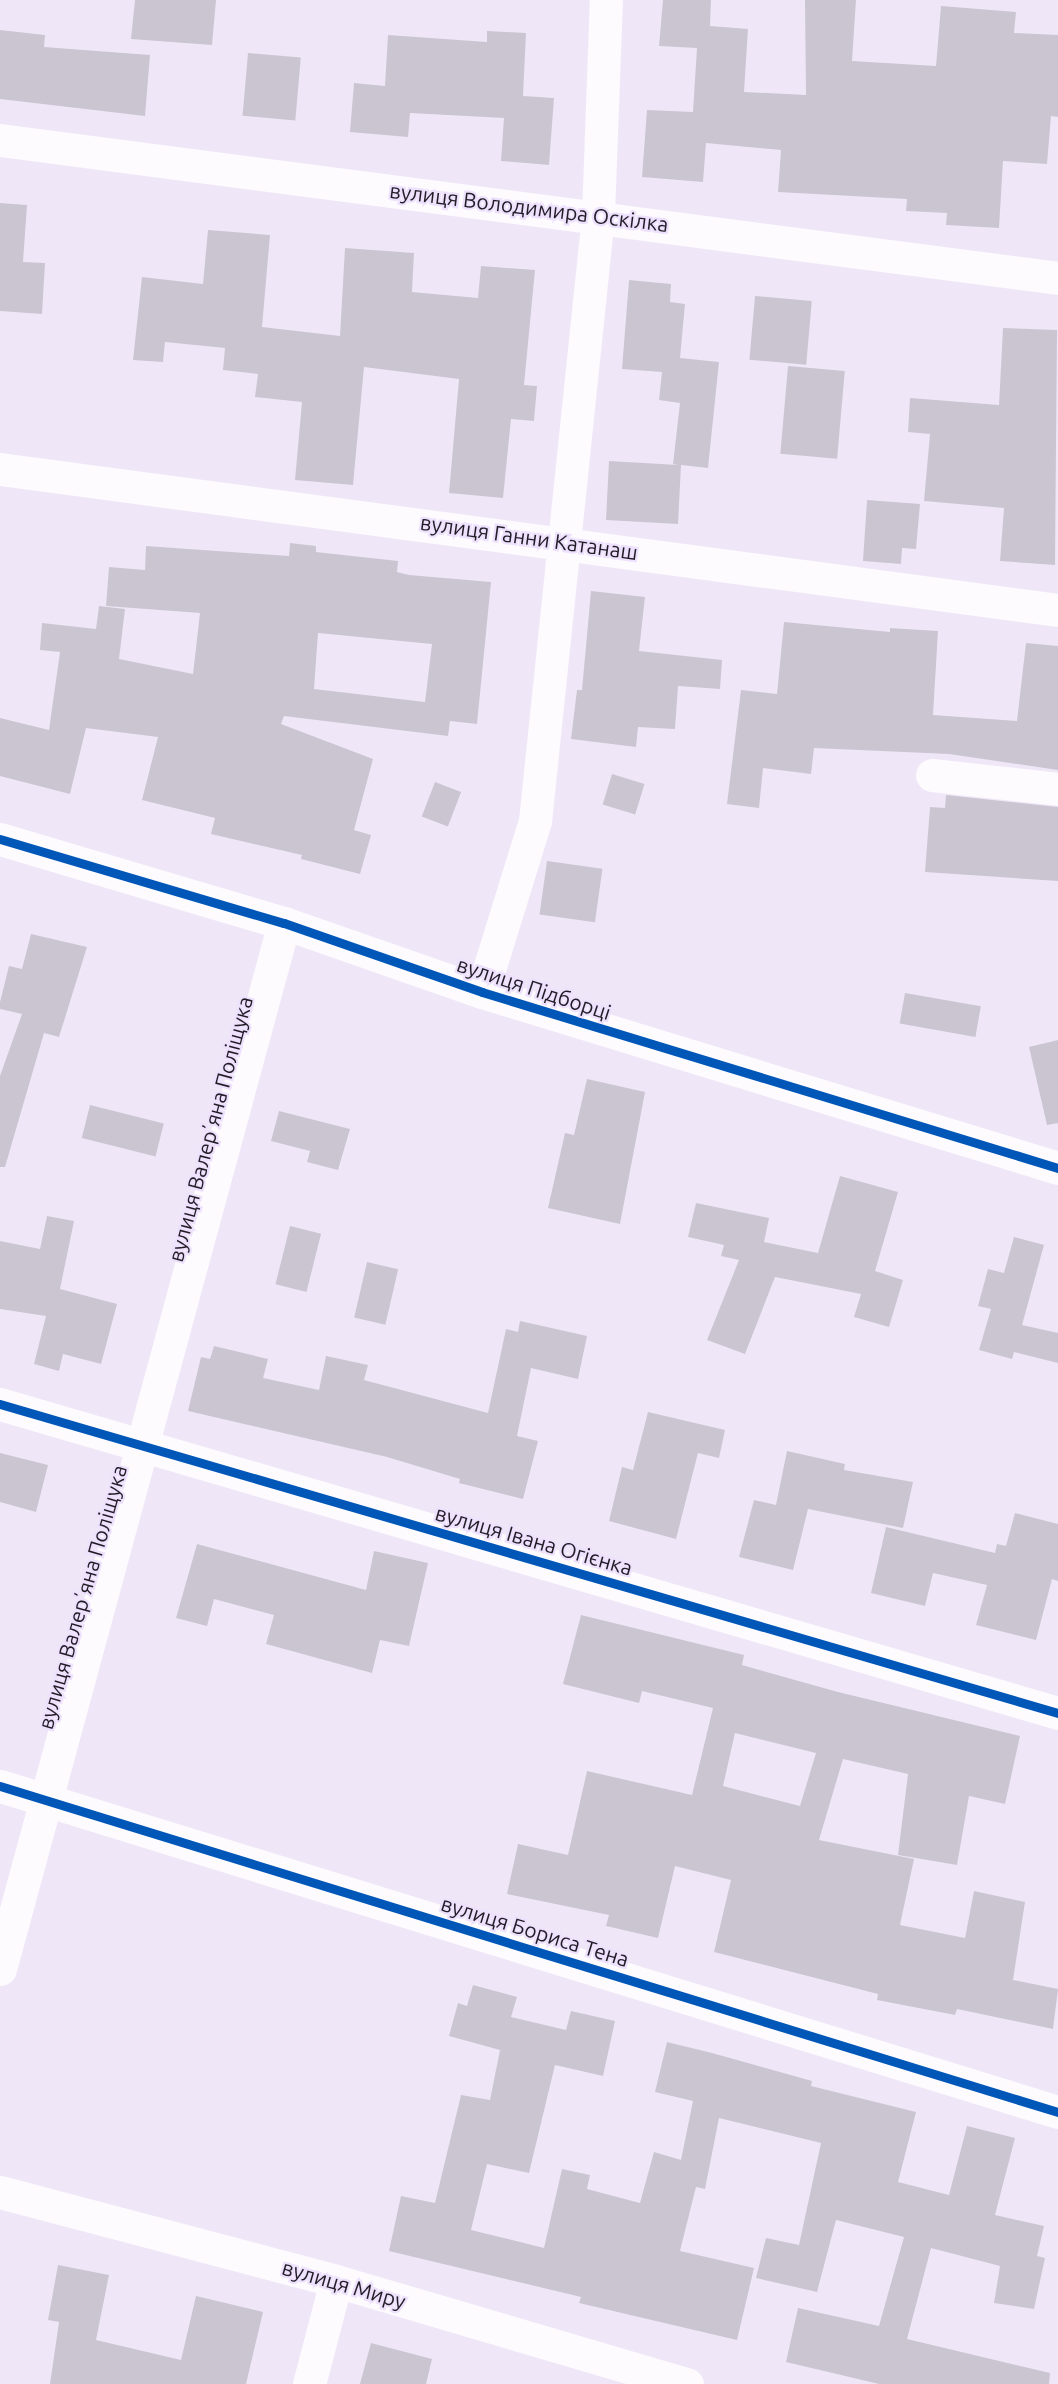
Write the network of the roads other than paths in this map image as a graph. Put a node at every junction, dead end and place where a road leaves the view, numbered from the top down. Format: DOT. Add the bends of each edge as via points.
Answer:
graph roads {
  1 [pos="606,0"];
  2 [pos="0,140"];
  3 [pos="598,215"];
  4 [pos="1058,278"];
  5 [pos="0,470"];
  6 [pos="564,541"];
  7 [pos="1058,610"];
  8 [pos="932,775"];
  9 [pos="1058,789"];
  10 [pos="0,839"];
  11 [pos="284,922"];
  12 [pos="482,992"];
  13 [pos="1058,1168"];
  14 [pos="0,1404"];
  15 [pos="145,1445"];
  16 [pos="1058,1713"];
  17 [pos="0,1786"];
  18 [pos="44,1798"];
  19 [pos="0,1969"];
  20 [pos="1058,2112"];
  21 [pos="0,2192"];
  22 [pos="336,2281"];
  23 [pos="309,2384"];
  24 [pos="687,2384"];
  1 -- 3 [label="street"];
  2 -- 3 [label="street, вулиця Володимира Оскілка"];
  3 -- 4 [label="street, вулиця Володимира Оскілка"];
  3 -- 6 [label="street"];
  5 -- 6 [label="street, вулиця Ганни Катанаш"];
  6 -- 7 [label="street, вулиця Ганни Катанаш"];
  6 -- 12 [label="street" via="535,821"];
  8 -- 9 [label="street"];
  10 -- 11 [label="street, вулиця Підборці"];
  11 -- 12 [label="street, вулиця Підборці"];
  11 -- 15 [label="street, вулиця Валерʼяна Поліщука"];
  12 -- 13 [label="street, вулиця Підборці"];
  14 -- 15 [label="street, вулиця Івана Огієнка"];
  15 -- 16 [label="street, вулиця Івана Огієнка"];
  15 -- 18 [label="street, вулиця Валерʼяна Поліщука"];
  17 -- 18 [label="street, вулиця Бориса Тена"];
  18 -- 19 [label="street, вулиця Валерʼяна Поліщука"];
  18 -- 20 [label="street, вулиця Бориса Тена"];
  21 -- 22 [label="street, вулиця Миру"];
  22 -- 23 [label="street"];
  22 -- 24 [label="street, вулиця Миру"];
}
